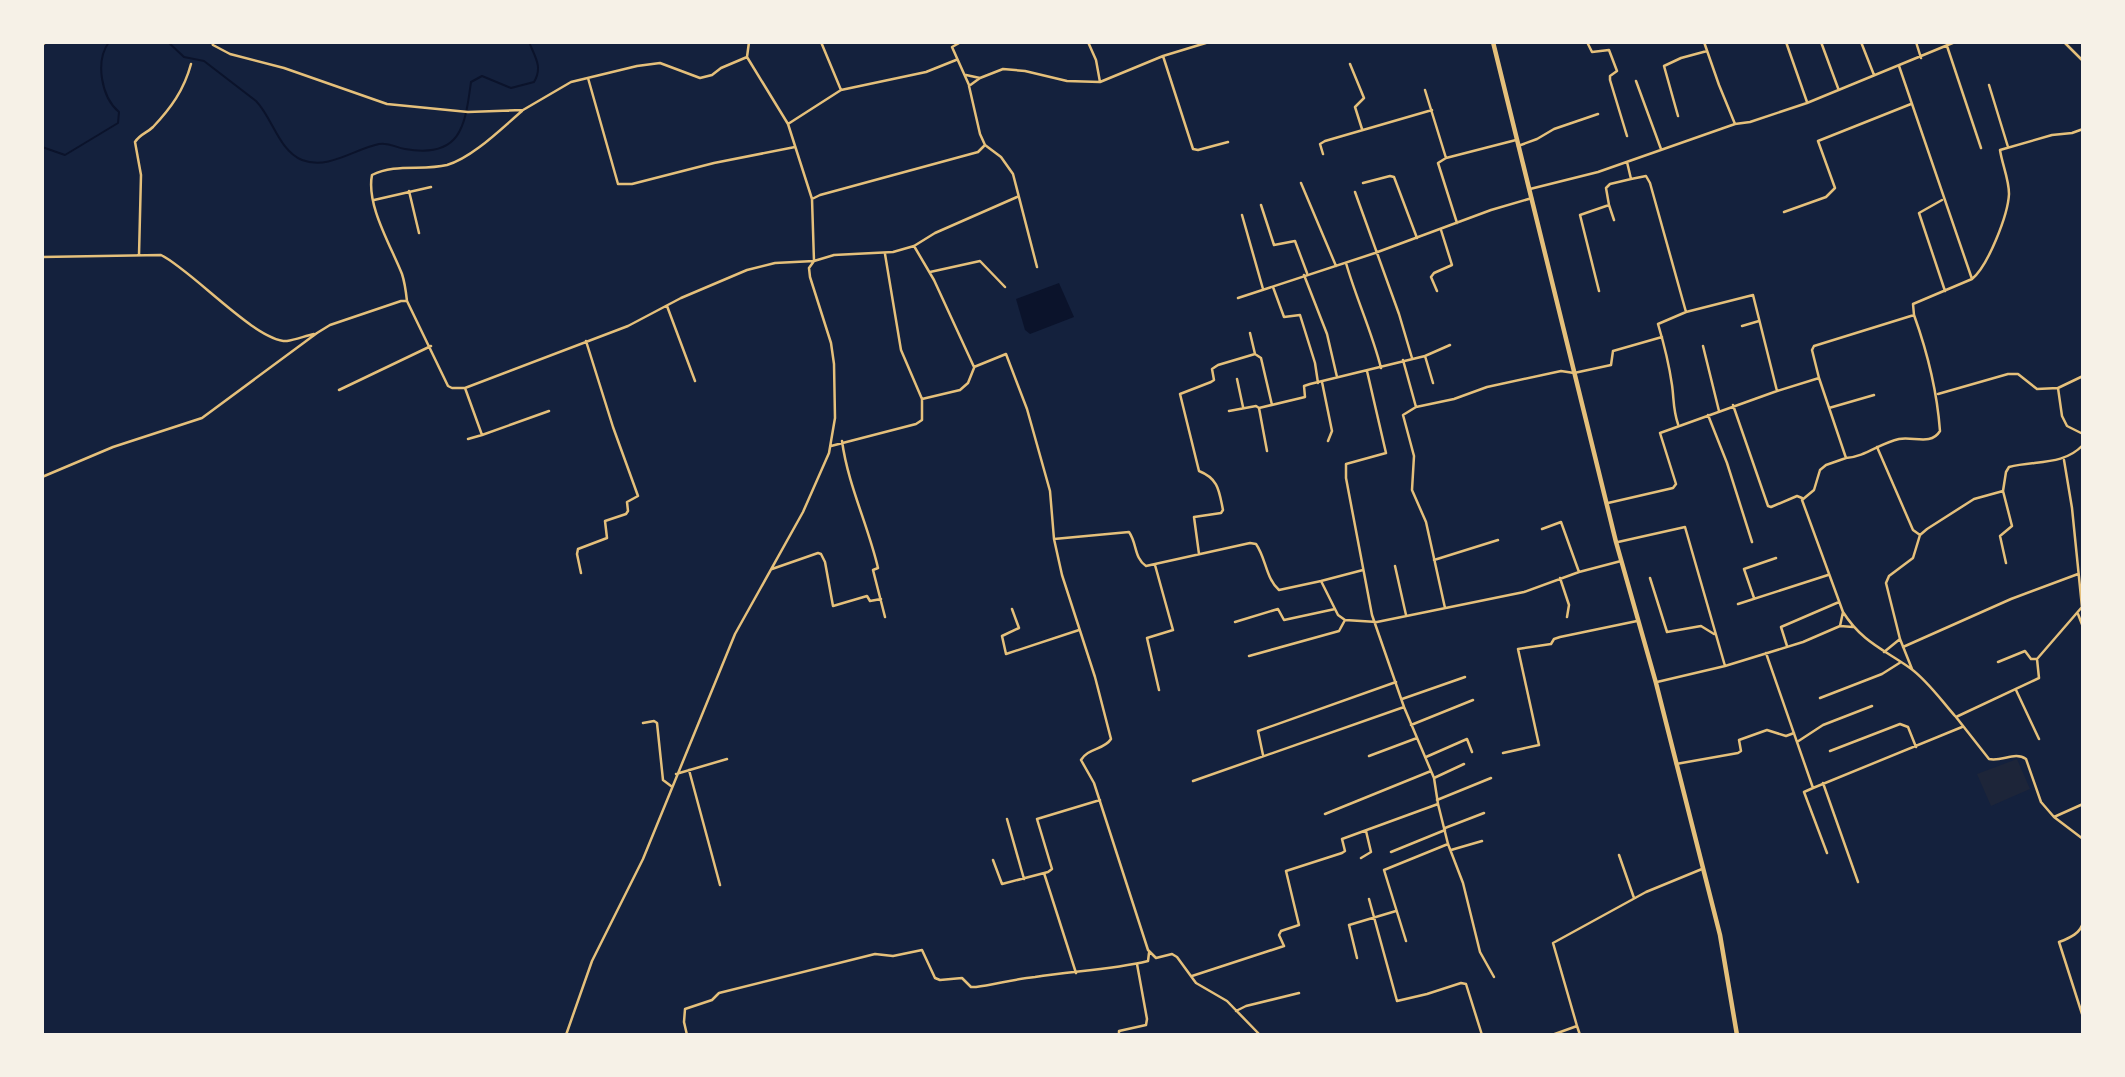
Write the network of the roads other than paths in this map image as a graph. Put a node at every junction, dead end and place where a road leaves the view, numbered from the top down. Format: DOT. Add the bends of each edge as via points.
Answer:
graph roads {
  1 [pos="212,42"];
  2 [pos="749,42"];
  3 [pos="821,42"];
  4 [pos="949,42"];
  5 [pos="961,42"];
  6 [pos="1088,42"];
  7 [pos="1209,42"];
  8 [pos="1493,42"];
  9 [pos="1587,42"];
  10 [pos="1704,42"];
  11 [pos="1786,42"];
  12 [pos="1821,42"];
  13 [pos="1861,42"];
  14 [pos="1916,42"];
  15 [pos="1955,42"];
  16 [pos="2064,42"];
  17 [pos="1947,46"];
  18 [pos="952,47"];
  19 [pos="1707,51"];
  20 [pos="1163,56"];
  21 [pos="747,57"];
  22 [pos="1921,58"];
  23 [pos="956,60"];
  24 [pos="2083,61"];
  25 [pos="191,64"];
  26 [pos="1350,64"];
  27 [pos="1899,66"];
  28 [pos="966,75"];
  29 [pos="1875,76"];
  30 [pos="588,78"];
  31 [pos="980,78"];
  32 [pos="1636,81"];
  33 [pos="1100,82"];
  34 [pos="1989,85"];
  35 [pos="969,86"];
  36 [pos="841,90"];
  37 [pos="1425,90"];
  38 [pos="1838,90"];
  39 [pos="1807,103"];
  40 [pos="1911,104"];
  41 [pos="523,110"];
  42 [pos="1432,110"];
  43 [pos="1598,114"];
  44 [pos="1678,116"];
  45 [pos="788,124"];
  46 [pos="1735,124"];
  47 [pos="1362,129"];
  48 [pos="2083,129"];
  49 [pos="1627,136"];
  50 [pos="1228,142"];
  51 [pos="1517,143"];
  52 [pos="985,145"];
  53 [pos="795,147"];
  54 [pos="2008,147"];
  55 [pos="1981,148"];
  56 [pos="1661,149"];
  57 [pos="1323,154"];
  58 [pos="1446,158"];
  59 [pos="1627,162"];
  60 [pos="1631,179"];
  61 [pos="1301,183"];
  62 [pos="1363,183"];
  63 [pos="431,187"];
  64 [pos="1530,190"];
  65 [pos="409,191"];
  66 [pos="1355,192"];
  67 [pos="1017,197"];
  68 [pos="1532,198"];
  69 [pos="811,199"];
  70 [pos="1943,199"];
  71 [pos="374,200"];
  72 [pos="1261,205"];
  73 [pos="1609,205"];
  74 [pos="1784,212"];
  75 [pos="1242,215"];
  76 [pos="1614,220"];
  77 [pos="1457,223"];
  78 [pos="1441,230"];
  79 [pos="419,233"];
  80 [pos="1418,238"];
  81 [pos="914,246"];
  82 [pos="885,253"];
  83 [pos="1376,253"];
  84 [pos="139,255"];
  85 [pos="42,257"];
  86 [pos="814,261"];
  87 [pos="1346,263"];
  88 [pos="1336,266"];
  89 [pos="1037,267"];
  90 [pos="929,272"];
  91 [pos="1305,274"];
  92 [pos="1972,279"];
  93 [pos="1272,286"];
  94 [pos="1005,287"];
  95 [pos="1263,289"];
  96 [pos="1437,291"];
  97 [pos="1599,291"];
  98 [pos="1945,291"];
  99 [pos="1238,298"];
  100 [pos="407,301"];
  101 [pos="667,306"];
  102 [pos="1686,312"];
  103 [pos="1914,315"];
  104 [pos="1759,321"];
  105 [pos="1742,326"];
  106 [pos="317,333"];
  107 [pos="1250,333"];
  108 [pos="1662,337"];
  109 [pos="586,341"];
  110 [pos="1450,345"];
  111 [pos="431,346"];
  112 [pos="1703,346"];
  113 [pos="1255,354"];
  114 [pos="1425,356"];
  115 [pos="1412,358"];
  116 [pos="1402,360"];
  117 [pos="974,367"];
  118 [pos="1381,368"];
  119 [pos="1367,371"];
  120 [pos="1574,373"];
  121 [pos="2083,376"];
  122 [pos="1338,377"];
  123 [pos="1819,378"];
  124 [pos="1237,379"];
  125 [pos="695,381"];
  126 [pos="1320,382"];
  127 [pos="1433,383"];
  128 [pos="465,388"];
  129 [pos="2058,388"];
  130 [pos="339,390"];
  131 [pos="1777,391"];
  132 [pos="1938,394"];
  133 [pos="1874,395"];
  134 [pos="922,399"];
  135 [pos="1272,405"];
  136 [pos="1733,405"];
  137 [pos="1416,407"];
  138 [pos="1243,408"];
  139 [pos="1259,408"];
  140 [pos="1829,408"];
  141 [pos="549,411"];
  142 [pos="1229,411"];
  143 [pos="1719,411"];
  144 [pos="1708,415"];
  145 [pos="1678,425"];
  146 [pos="2083,434"];
  147 [pos="482,435"];
  148 [pos="468,439"];
  149 [pos="842,441"];
  150 [pos="1328,441"];
  151 [pos="831,446"];
  152 [pos="2083,446"];
  153 [pos="1878,447"];
  154 [pos="1267,451"];
  155 [pos="1846,458"];
  156 [pos="2064,460"];
  157 [pos="42,477"];
  158 [pos="2003,491"];
  159 [pos="1803,498"];
  160 [pos="1606,503"];
  161 [pos="1542,529"];
  162 [pos="1920,535"];
  163 [pos="1054,539"];
  164 [pos="1498,540"];
  165 [pos="1616,542"];
  166 [pos="1752,542"];
  167 [pos="1199,554"];
  168 [pos="1776,558"];
  169 [pos="1434,560"];
  170 [pos="1621,561"];
  171 [pos="2006,563"];
  172 [pos="1154,565"];
  173 [pos="1395,566"];
  174 [pos="772,569"];
  175 [pos="1363,569"];
  176 [pos="1579,572"];
  177 [pos="581,573"];
  178 [pos="2078,574"];
  179 [pos="1829,575"];
  180 [pos="1650,578"];
  181 [pos="1560,579"];
  182 [pos="1321,581"];
  183 [pos="881,598"];
  184 [pos="1754,598"];
  185 [pos="1839,602"];
  186 [pos="1738,604"];
  187 [pos="1446,608"];
  188 [pos="1012,609"];
  189 [pos="1335,609"];
  190 [pos="1843,612"];
  191 [pos="2078,614"];
  192 [pos="1406,615"];
  193 [pos="885,617"];
  194 [pos="1567,617"];
  195 [pos="1345,620"];
  196 [pos="1637,621"];
  197 [pos="1235,622"];
  198 [pos="1377,622"];
  199 [pos="1840,626"];
  200 [pos="1853,627"];
  201 [pos="2083,627"];
  202 [pos="1079,630"];
  203 [pos="1714,634"];
  204 [pos="1900,639"];
  205 [pos="1787,646"];
  206 [pos="1903,646"];
  207 [pos="1884,652"];
  208 [pos="1766,653"];
  209 [pos="1249,656"];
  210 [pos="2037,659"];
  211 [pos="1901,662"];
  212 [pos="1998,662"];
  213 [pos="1725,666"];
  214 [pos="1912,669"];
  215 [pos="1465,677"];
  216 [pos="1396,682"];
  217 [pos="1656,683"];
  218 [pos="1159,690"];
  219 [pos="2017,690"];
  220 [pos="1821,698"];
  221 [pos="1402,699"];
  222 [pos="1473,700"];
  223 [pos="1872,706"];
  224 [pos="1404,707"];
  225 [pos="1956,717"];
  226 [pos="643,723"];
  227 [pos="1411,725"];
  228 [pos="1962,727"];
  229 [pos="1794,733"];
  230 [pos="1417,738"];
  231 [pos="2039,739"];
  232 [pos="1797,743"];
  233 [pos="1916,747"];
  234 [pos="1830,751"];
  235 [pos="1472,752"];
  236 [pos="1503,753"];
  237 [pos="1263,755"];
  238 [pos="1369,755"];
  239 [pos="1426,757"];
  240 [pos="727,759"];
  241 [pos="1464,764"];
  242 [pos="1675,764"];
  243 [pos="689,770"];
  244 [pos="1431,771"];
  245 [pos="676,774"];
  246 [pos="1434,778"];
  247 [pos="1491,778"];
  248 [pos="1193,781"];
  249 [pos="1824,783"];
  250 [pos="671,786"];
  251 [pos="1813,788"];
  252 [pos="1100,800"];
  253 [pos="1437,802"];
  254 [pos="2083,804"];
  255 [pos="1484,813"];
  256 [pos="1325,814"];
  257 [pos="2054,817"];
  258 [pos="1007,819"];
  259 [pos="1445,829"];
  260 [pos="1366,831"];
  261 [pos="2082,836"];
  262 [pos="1482,841"];
  263 [pos="1448,844"];
  264 [pos="1451,850"];
  265 [pos="1391,852"];
  266 [pos="1827,853"];
  267 [pos="1619,855"];
  268 [pos="1362,858"];
  269 [pos="993,860"];
  270 [pos="1702,869"];
  271 [pos="1044,873"];
  272 [pos="1024,879"];
  273 [pos="1858,882"];
  274 [pos="720,885"];
  275 [pos="1369,899"];
  276 [pos="1635,899"];
  277 [pos="1396,911"];
  278 [pos="1374,917"];
  279 [pos="2083,922"];
  280 [pos="1406,941"];
  281 [pos="1148,950"];
  282 [pos="1357,958"];
  283 [pos="1137,964"];
  284 [pos="1076,973"];
  285 [pos="1192,976"];
  286 [pos="1493,977"];
  287 [pos="1299,993"];
  288 [pos="1236,1011"];
  289 [pos="2083,1017"];
  290 [pos="1577,1026"];
  291 [pos="1119,1033"];
  292 [pos="566,1035"];
  293 [pos="687,1035"];
  294 [pos="1260,1035"];
  295 [pos="1482,1035"];
  296 [pos="1552,1035"];
  297 [pos="1580,1035"];
  298 [pos="1737,1035"];
  1 -- 41 [label="street" via="230,54 387,104 468,112"];
  2 -- 21 [label="street"];
  3 -- 36 [label="street"];
  4 -- 18 [label="street"];
  5 -- 18 [label="street"];
  6 -- 33 [label="street"];
  7 -- 20 [label="street"];
  8 -- 51 [label="main road"];
  9 -- 49 [label="street" via="1592,52 1609,50 1615,62 1617,71 1610,75"];
  10 -- 19 [label="street"];
  11 -- 39 [label="street"];
  12 -- 38 [label="street"];
  13 -- 29 [label="street"];
  14 -- 22 [label="street"];
  15 -- 17 [label="street"];
  16 -- 24 [label="street"];
  17 -- 22 [label="street"];
  17 -- 55 [label="street"];
  18 -- 23 [label="street"];
  19 -- 44 [label="street" via="1664,66"];
  19 -- 46 [label="street"];
  20 -- 33 [label="street"];
  20 -- 50 [label="street" via="1193,149"];
  21 -- 30 [label="street" via="700,78 660,63"];
  21 -- 45 [label="street"];
  22 -- 27 [label="street"];
  23 -- 28 [label="street"];
  23 -- 36 [label="street" via="926,72"];
  25 -- 84 [label="street" via="178,97 135,142 141,176"];
  26 -- 47 [label="street" via="1364,98 1355,107"];
  27 -- 29 [label="street"];
  27 -- 40 [label="street"];
  28 -- 31 [label="street"];
  28 -- 35 [label="street"];
  29 -- 38 [label="street"];
  30 -- 41 [label="street" via="550,92"];
  30 -- 53 [label="street" via="618,184"];
  31 -- 33 [label="street" via="1003,69"];
  31 -- 35 [label="street"];
  32 -- 56 [label="street"];
  34 -- 54 [label="street"];
  35 -- 52 [label="street"];
  36 -- 45 [label="street"];
  37 -- 42 [label="street"];
  38 -- 39 [label="street"];
  39 -- 46 [label="street"];
  40 -- 70 [label="street"];
  40 -- 74 [label="street" via="1818,141 1835,188 1826,197"];
  41 -- 71 [label="street" via="450,164 388,169 372,175"];
  42 -- 47 [label="street"];
  42 -- 58 [label="street"];
  43 -- 51 [label="street"];
  45 -- 53 [label="street"];
  46 -- 56 [label="street"];
  47 -- 57 [label="street" via="1321,143"];
  48 -- 54 [label="street"];
  51 -- 58 [label="street"];
  51 -- 64 [label="main road"];
  52 -- 67 [label="street" via="1013,174"];
  52 -- 69 [label="street" via="978,152"];
  53 -- 69 [label="street"];
  54 -- 92 [label="street" via="1999,152 2009,194 2005,214 1989,259"];
  56 -- 59 [label="street"];
  58 -- 77 [label="street" via="1438,163"];
  59 -- 60 [label="street"];
  59 -- 64 [label="street"];
  60 -- 73 [label="street" via="1606,188"];
  60 -- 102 [label="street" via="1646,176 1650,183"];
  61 -- 88 [label="street"];
  62 -- 80 [label="street" via="1394,177"];
  63 -- 65 [label="street"];
  64 -- 68 [label="main road"];
  65 -- 71 [label="street"];
  65 -- 79 [label="street"];
  66 -- 83 [label="street"];
  67 -- 81 [label="street"];
  67 -- 89 [label="street"];
  68 -- 77 [label="street"];
  68 -- 120 [label="main road"];
  69 -- 86 [label="street"];
  70 -- 92 [label="street"];
  70 -- 98 [label="street" via="1919,213"];
  71 -- 100 [label="street" via="403,277"];
  72 -- 91 [label="street" via="1274,245 1295,241"];
  73 -- 76 [label="street"];
  73 -- 97 [label="street" via="1580,215"];
  75 -- 95 [label="street"];
  77 -- 78 [label="street"];
  78 -- 80 [label="street"];
  78 -- 96 [label="street" via="1452,265 1434,273"];
  80 -- 83 [label="street"];
  81 -- 82 [label="street"];
  81 -- 90 [label="street"];
  82 -- 86 [label="street" via="834,255"];
  82 -- 134 [label="street" via="901,350"];
  83 -- 87 [label="street"];
  83 -- 115 [label="street"];
  84 -- 85 [label="street"];
  84 -- 106 [label="street" via="162,255 176,262 256,330 286,341"];
  86 -- 101 [label="street" via="747,270"];
  86 -- 151 [label="street" via="810,277 834,364"];
  87 -- 88 [label="street"];
  87 -- 118 [label="street"];
  88 -- 91 [label="street"];
  90 -- 94 [label="street" via="981,261"];
  90 -- 117 [label="street"];
  91 -- 93 [label="street"];
  91 -- 122 [label="street"];
  92 -- 98 [label="street"];
  93 -- 95 [label="street"];
  93 -- 126 [label="street" via="1284,317 1300,315"];
  95 -- 99 [label="street"];
  98 -- 103 [label="street" via="1913,304"];
  100 -- 106 [label="street"];
  100 -- 111 [label="street"];
  101 -- 109 [label="street"];
  101 -- 125 [label="street"];
  102 -- 104 [label="street" via="1752,295"];
  102 -- 108 [label="street" via="1659,322"];
  103 -- 123 [label="street" via="1814,346"];
  103 -- 132 [label="street"];
  104 -- 105 [label="street"];
  104 -- 131 [label="street"];
  106 -- 157 [label="street" via="202,418 113,447"];
  107 -- 113 [label="street"];
  108 -- 120 [label="street" via="1613,351 1611,365"];
  108 -- 145 [label="street"];
  109 -- 128 [label="street"];
  109 -- 177 [label="street" via="638,496 627,502 626,514 605,521 607,538 577,551"];
  110 -- 114 [label="street"];
  111 -- 128 [label="street" via="448,386"];
  111 -- 130 [label="street"];
  112 -- 143 [label="street"];
  113 -- 135 [label="street" via="1261,358"];
  113 -- 167 [label="street" via="1218,365 1212,369 1214,380 1180,394 1199,471 1209,474 1217,485 1223,510 1194,517"];
  114 -- 115 [label="street"];
  114 -- 127 [label="street"];
  115 -- 116 [label="street"];
  116 -- 118 [label="street"];
  116 -- 137 [label="street"];
  117 -- 134 [label="street" via="965,387"];
  117 -- 163 [label="street" via="1006,354 1050,491"];
  118 -- 119 [label="street"];
  119 -- 122 [label="street"];
  119 -- 175 [label="street" via="1386,453 1350,462 1345,468"];
  120 -- 137 [label="street" via="1561,371"];
  120 -- 160 [label="main road"];
  121 -- 129 [label="street"];
  122 -- 126 [label="street"];
  123 -- 131 [label="street"];
  123 -- 140 [label="street"];
  124 -- 138 [label="street"];
  126 -- 135 [label="street" via="1304,386 1305,397"];
  126 -- 150 [label="street" via="1332,431"];
  128 -- 147 [label="street"];
  129 -- 132 [label="street" via="2037,389 2018,374 2008,374"];
  129 -- 146 [label="street" via="2067,426"];
  131 -- 136 [label="street"];
  132 -- 153 [label="street" via="1938,436 1896,439"];
  133 -- 140 [label="street"];
  134 -- 149 [label="street" via="922,419 916,424"];
  135 -- 139 [label="street"];
  136 -- 143 [label="street"];
  136 -- 159 [label="street" via="1768,506"];
  137 -- 169 [label="street" via="1403,419 1414,456 1412,490 1426,522"];
  138 -- 139 [label="street"];
  138 -- 142 [label="street"];
  139 -- 154 [label="street"];
  140 -- 155 [label="street"];
  141 -- 147 [label="street"];
  143 -- 144 [label="street"];
  144 -- 145 [label="street"];
  144 -- 166 [label="street"];
  145 -- 160 [label="street" via="1660,433 1676,484 1673,488"];
  147 -- 148 [label="street"];
  149 -- 151 [label="street"];
  149 -- 183 [label="street" via="876,559 878,568 873,570"];
  151 -- 174 [label="street"];
  152 -- 156 [label="street"];
  153 -- 155 [label="street"];
  153 -- 162 [label="street" via="1913,530"];
  155 -- 159 [label="street" via="1820,470 1814,490"];
  156 -- 158 [label="street" via="2009,467"];
  156 -- 178 [label="street"];
  158 -- 162 [label="street" via="1974,499"];
  158 -- 171 [label="street" via="2012,526 2000,536"];
  159 -- 179 [label="street"];
  160 -- 165 [label="main road"];
  161 -- 176 [label="street" via="1561,522"];
  162 -- 204 [label="street" via="1913,558 1886,583"];
  163 -- 172 [label="street" via="1129,532 1141,563"];
  163 -- 202 [label="street"];
  164 -- 169 [label="street"];
  165 -- 170 [label="main road"];
  165 -- 203 [label="street" via="1685,527"];
  167 -- 172 [label="street"];
  167 -- 182 [label="street" via="1256,544 1279,590"];
  168 -- 184 [label="street" via="1744,569"];
  169 -- 187 [label="street"];
  170 -- 176 [label="street"];
  170 -- 196 [label="main road"];
  172 -- 218 [label="street" via="1173,630 1147,638"];
  173 -- 192 [label="street"];
  174 -- 183 [label="street" via="818,553 825,562 834,606 867,596 870,601"];
  174 -- 245 [label="street" via="735,634"];
  175 -- 182 [label="street"];
  175 -- 198 [label="street"];
  176 -- 181 [label="street"];
  178 -- 191 [label="street" via="2082,594"];
  178 -- 206 [label="street"];
  179 -- 184 [label="street"];
  179 -- 185 [label="street"];
  180 -- 203 [label="street" via="1667,632 1701,626"];
  181 -- 187 [label="street" via="1524,592"];
  181 -- 194 [label="street" via="1569,605"];
  182 -- 189 [label="street"];
  183 -- 193 [label="street"];
  184 -- 186 [label="street"];
  185 -- 190 [label="street"];
  185 -- 205 [label="street" via="1781,627"];
  187 -- 192 [label="street"];
  188 -- 202 [label="street" via="1019,628 1002,636 1006,654"];
  189 -- 195 [label="street"];
  189 -- 197 [label="street" via="1284,620 1278,609"];
  190 -- 199 [label="street"];
  190 -- 200 [label="street"];
  191 -- 201 [label="street"];
  191 -- 210 [label="street"];
  192 -- 198 [label="street"];
  195 -- 198 [label="street"];
  195 -- 209 [label="street" via="1339,631"];
  196 -- 217 [label="main road"];
  196 -- 236 [label="street" via="1518,649 1539,745"];
  198 -- 216 [label="street"];
  199 -- 200 [label="street"];
  199 -- 205 [label="street"];
  200 -- 207 [label="street"];
  202 -- 252 [label="street" via="1111,738 1081,760"];
  203 -- 213 [label="street"];
  204 -- 206 [label="street"];
  204 -- 207 [label="street"];
  205 -- 208 [label="street"];
  206 -- 214 [label="street"];
  207 -- 211 [label="street"];
  208 -- 213 [label="street"];
  208 -- 229 [label="street"];
  210 -- 212 [label="street" via="2025,651"];
  210 -- 219 [label="street" via="2039,678"];
  211 -- 214 [label="street"];
  211 -- 220 [label="street"];
  213 -- 217 [label="street"];
  214 -- 225 [label="street"];
  215 -- 221 [label="street"];
  216 -- 221 [label="street"];
  216 -- 237 [label="street" via="1258,731"];
  217 -- 242 [label="main road"];
  219 -- 225 [label="street"];
  219 -- 231 [label="street"];
  221 -- 224 [label="street"];
  222 -- 227 [label="street"];
  223 -- 232 [label="street" via="1823,725"];
  224 -- 227 [label="street"];
  224 -- 237 [label="street"];
  225 -- 228 [label="street"];
  226 -- 250 [label="street" via="657,723 663,780"];
  227 -- 230 [label="street"];
  228 -- 233 [label="street"];
  228 -- 257 [label="street" via="1989,759 2018,755 2026,759 2041,802"];
  229 -- 232 [label="street"];
  229 -- 242 [label="street" via="1786,736 1768,730 1739,740 1738,753"];
  230 -- 238 [label="street"];
  230 -- 239 [label="street"];
  232 -- 251 [label="street"];
  233 -- 234 [label="street" via="1908,727 1900,724"];
  233 -- 249 [label="street"];
  235 -- 239 [label="street" via="1467,739"];
  237 -- 248 [label="street"];
  239 -- 244 [label="street"];
  240 -- 243 [label="street"];
  241 -- 246 [label="street"];
  242 -- 270 [label="main road"];
  243 -- 245 [label="street"];
  243 -- 274 [label="street"];
  244 -- 246 [label="street"];
  244 -- 256 [label="street"];
  245 -- 250 [label="street"];
  246 -- 253 [label="street"];
  247 -- 253 [label="street"];
  249 -- 251 [label="street"];
  249 -- 273 [label="street"];
  250 -- 292 [label="street" via="643,859 592,961"];
  251 -- 266 [label="street" via="1804,792"];
  252 -- 271 [label="street" via="1037,819 1052,869"];
  252 -- 281 [label="street"];
  253 -- 259 [label="street"];
  253 -- 260 [label="street"];
  254 -- 257 [label="street"];
  255 -- 259 [label="street"];
  257 -- 261 [label="street"];
  258 -- 272 [label="street"];
  259 -- 263 [label="street"];
  259 -- 265 [label="street"];
  260 -- 268 [label="street" via="1371,852"];
  260 -- 285 [label="street" via="1342,839 1345,852 1286,871 1298,925 1281,931 1284,946"];
  262 -- 264 [label="street"];
  263 -- 264 [label="street"];
  263 -- 277 [label="street" via="1384,870"];
  264 -- 286 [label="street" via="1480,952"];
  267 -- 276 [label="street"];
  269 -- 272 [label="street" via="1002,884"];
  270 -- 276 [label="street"];
  270 -- 298 [label="main road" via="1720,935"];
  271 -- 272 [label="street"];
  271 -- 284 [label="street"];
  275 -- 278 [label="street"];
  276 -- 290 [label="street" via="1553,943"];
  277 -- 278 [label="street"];
  277 -- 280 [label="street"];
  278 -- 282 [label="street" via="1349,925"];
  278 -- 295 [label="street" via="1397,1001 1466,984"];
  279 -- 289 [label="street" via="2072,938 2059,942"];
  281 -- 283 [label="street" via="1150,959"];
  281 -- 285 [label="street" via="1156,958 1172,954"];
  283 -- 284 [label="street"];
  283 -- 291 [label="street" via="1146,1026"];
  284 -- 293 [label="street" via="971,987 962,978 935,978 922,950 893,956 875,954 719,993 685,1009"];
  285 -- 288 [label="street" via="1201,988"];
  287 -- 288 [label="street"];
  288 -- 294 [label="street"];
  290 -- 296 [label="street"];
  290 -- 297 [label="street"];
}
